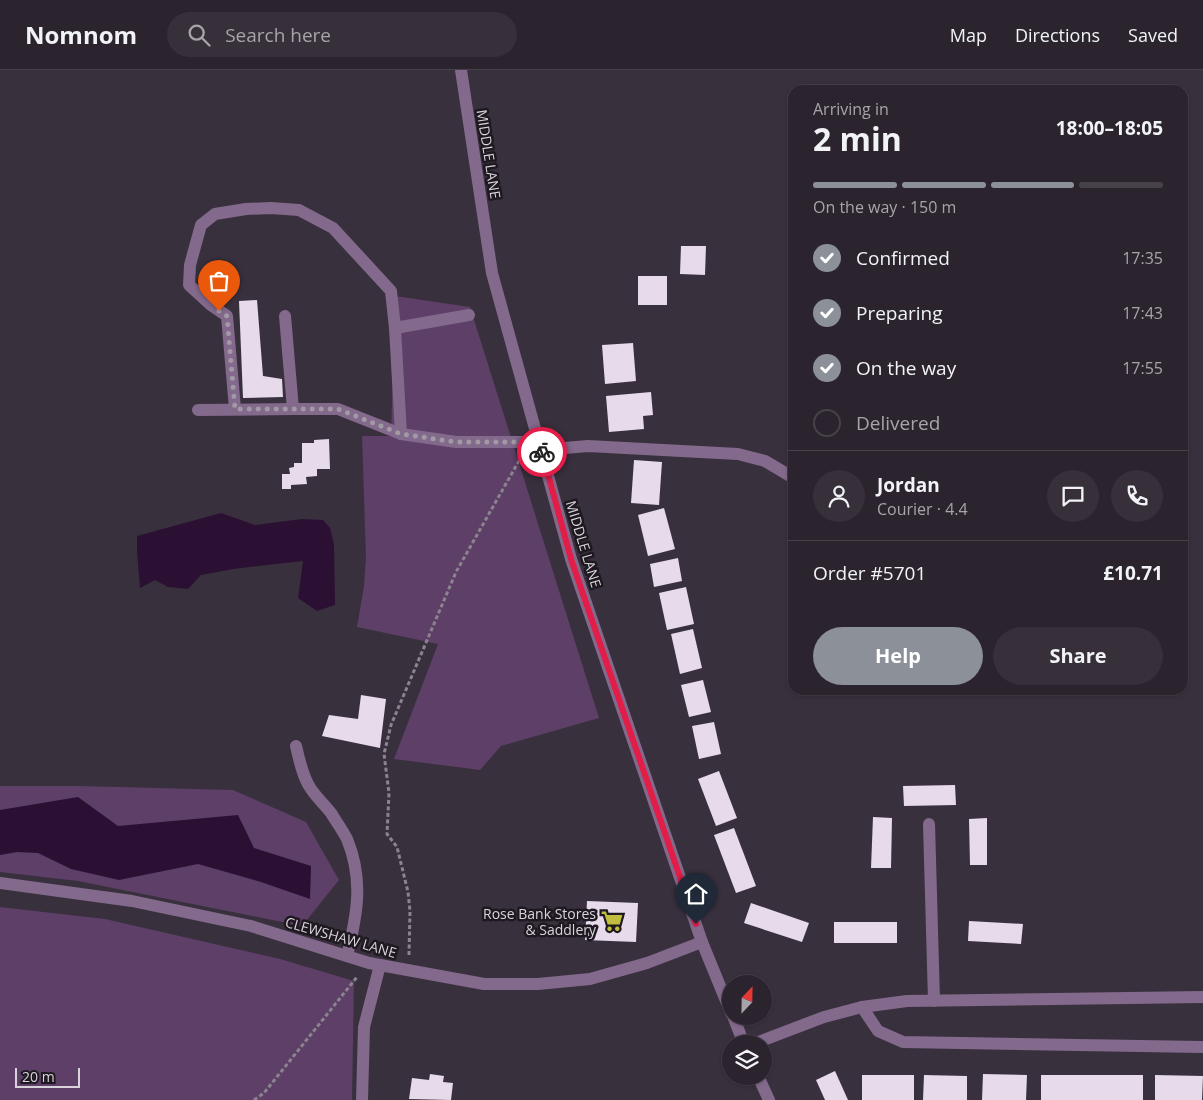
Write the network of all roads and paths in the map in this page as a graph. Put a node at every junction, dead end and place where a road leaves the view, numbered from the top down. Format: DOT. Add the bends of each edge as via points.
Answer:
graph roads {
  1 [pos="461,70"];
  2 [pos="469,315"];
  3 [pos="285,316"];
  4 [pos="395,328"];
  5 [pos="293,408"];
  6 [pos="235,409"];
  7 [pos="198,410"];
  8 [pos="401,434"];
  9 [pos="540,446"];
  10 [pos="788,474"];
  11 [pos="296,746"];
  12 [pos="929,824"];
  13 [pos="0,883"];
  14 [pos="702,942"];
  15 [pos="347,956"];
  16 [pos="375,964"];
  17 [pos="409,970"];
  18 [pos="722,991"];
  19 [pos="1203,997"];
  20 [pos="934,1000"];
  21 [pos="862,1008"];
  22 [pos="772,1036"];
  23 [pos="1202,1047"];
  24 [pos="762,1085"];
  25 [pos="254,1100"];
  26 [pos="362,1100"];
  27 [pos="769,1100"];
  1 -- 9 [label="street, MIDDLE LANE" via="492,273"];
  2 -- 4 [label="street"];
  3 -- 5 [label="street"];
  4 -- 6 [label="street" via="391,291 333,228 299,210 246,209 215,214 201,225 190,265 189,285 227,316"];
  4 -- 8 [label="street"];
  5 -- 6 [label="street"];
  5 -- 8 [label="street" via="338,409"];
  6 -- 7 [label="street"];
  8 -- 9 [label="street" via="456,442"];
  9 -- 10 [label="street" via="738,454 765,460"];
  9 -- 14 [label="street, MIDDLE LANE" via="571,559"];
  9 -- 17 [label="path" via="524,452 488,512 456,572 391,725 384,754 389,793 387,834 397,847 408,892"];
  11 -- 15 [label="street" via="310,788 346,839 357,871 358,897"];
  12 -- 20 [label="street"];
  13 -- 15 [label="street, CLEWSHAW LANE" via="132,901 251,926"];
  14 -- 17 [label="street, CLEWSHAW LANE" via="647,963 590,979 538,984 484,984"];
  14 -- 18 [label="street, MIDDLE LANE"];
  15 -- 16 [label="street, CLEWSHAW LANE"];
  16 -- 17 [label="street, CLEWSHAW LANE"];
  16 -- 25 [label="path" via="264,1093"];
  16 -- 26 [label="street" via="364,1027"];
  19 -- 20 [label="street"];
  20 -- 21 [label="street"];
  21 -- 22 [label="street" via="824,1016"];
  21 -- 23 [label="street" via="878,1031 903,1042"];
  24 -- 27 [label="street"];
}
